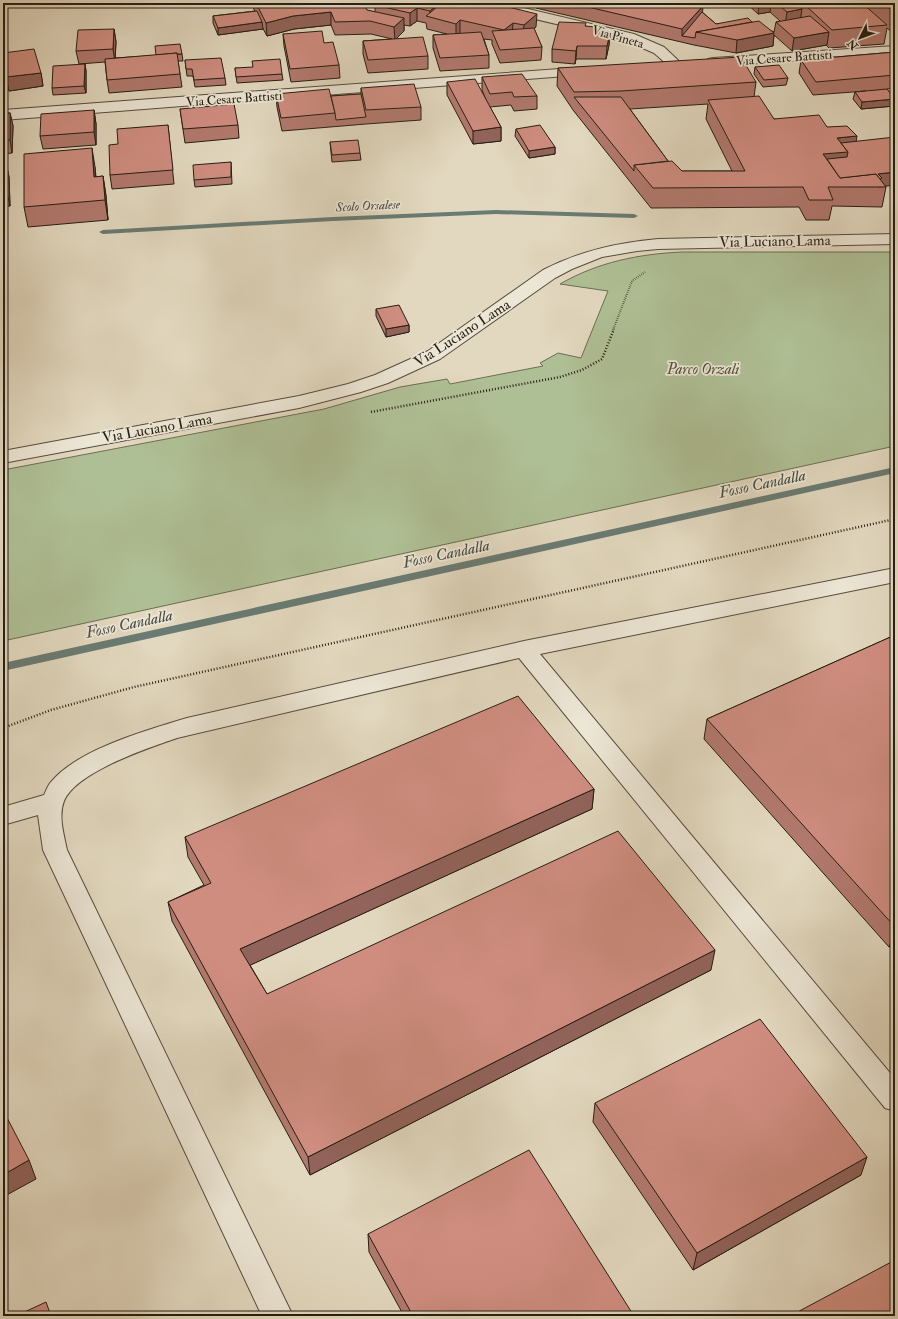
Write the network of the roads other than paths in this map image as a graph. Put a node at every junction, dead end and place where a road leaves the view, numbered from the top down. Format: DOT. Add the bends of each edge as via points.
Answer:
graph roads {
  1 [pos="485,3"];
  2 [pos="895,50"];
  3 [pos="676,64"];
  4 [pos="660,66"];
  5 [pos="605,70"];
  6 [pos="3,114"];
  7 [pos="895,239"];
  8 [pos="3,457"];
  9 [pos="895,575"];
  10 [pos="524,649"];
  11 [pos="52,802"];
  12 [pos="3,816"];
  13 [pos="895,1099"];
  14 [pos="278,1316"];
  1 -- 3 [label="street, Via Pineta" via="629,37 659,50"];
  2 -- 3 [label="street, Via Cesare Battisti"];
  3 -- 4 [label="street, Via Cesare Battisti"];
  5 -- 6 [label="street, Via Cesare Battisti"];
  7 -- 8 [label="street, Via Luciano Lama" via="658,244 598,253 549,274 429,358 363,386 308,401"];
  9 -- 10 [label="street"];
  10 -- 11 [label="street" via="187,727 154,737 85,767 61,787"];
  10 -- 13 [label="street"];
  11 -- 12 [label="street"];
  11 -- 14 [label="street" via="50,828 55,850"];
}
